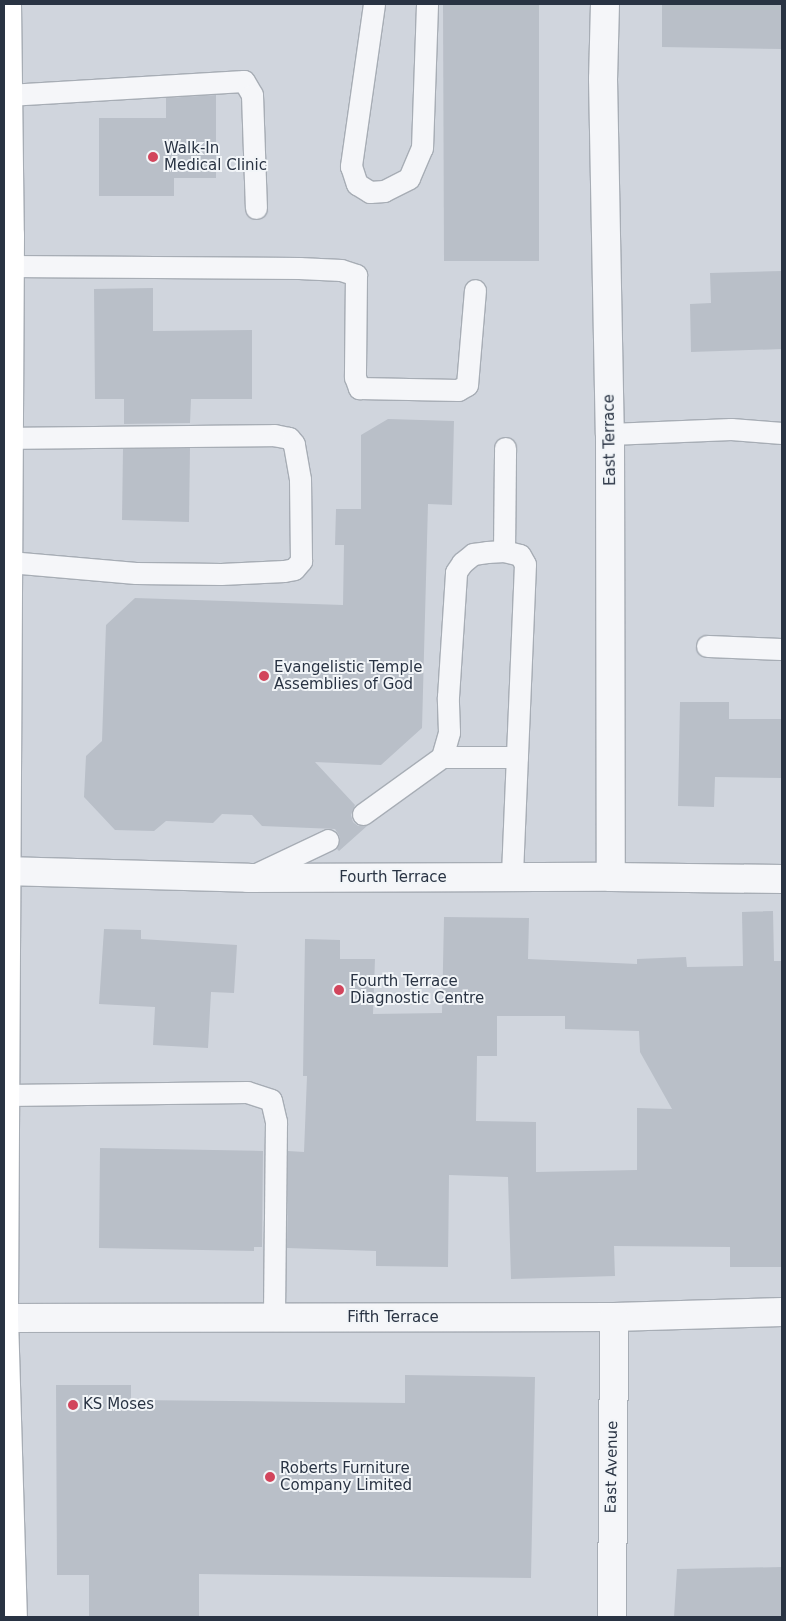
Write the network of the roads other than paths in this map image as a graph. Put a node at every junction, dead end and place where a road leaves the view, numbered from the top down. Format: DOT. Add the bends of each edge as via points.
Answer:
graph roads {
  1 [pos="8,4"];
  2 [pos="374,4"];
  3 [pos="427,4"];
  4 [pos="605,4"];
  5 [pos="8,96"];
  6 [pos="256,208"];
  7 [pos="10,266"];
  8 [pos="475,290"];
  9 [pos="782,433"];
  10 [pos="610,434"];
  11 [pos="9,438"];
  12 [pos="505,448"];
  13 [pos="504,551"];
  14 [pos="9,562"];
  15 [pos="707,646"];
  16 [pos="782,649"];
  17 [pos="442,756"];
  18 [pos="517,757"];
  19 [pos="363,814"];
  20 [pos="328,840"];
  21 [pos="6,871"];
  22 [pos="611,877"];
  23 [pos="248,878"];
  24 [pos="512,878"];
  25 [pos="782,879"];
  26 [pos="6,1095"];
  27 [pos="782,1312"];
  28 [pos="4,1318"];
  29 [pos="274,1318"];
  30 [pos="614,1318"];
  31 [pos="13,1617"];
  32 [pos="612,1617"];
  1 -- 5 [label="street"];
  2 -- 3 [label="lane" via="350,166 357,184 370,192 384,191 409,178 422,148"];
  4 -- 10 [label="street, East Terrace" via="603,79"];
  5 -- 6 [label="lane" via="244,81 252,95"];
  5 -- 7 [label="street"];
  7 -- 8 [label="lane" via="300,268 341,270 356,275 355,377 359,388 458,390 467,385"];
  7 -- 11 [label="street"];
  9 -- 10 [label="lane" via="730,429"];
  10 -- 22 [label="street, East Terrace"];
  11 -- 14 [label="street"];
  11 -- 14 [label="lane" via="274,435 289,438 294,444 300,479 301,561 294,569 284,571 221,574 136,573"];
  12 -- 13 [label="lane"];
  13 -- 17 [label="lane" via="473,554 456,572 448,697 449,732"];
  13 -- 18 [label="lane" via="520,555 525,564"];
  14 -- 21 [label="street"];
  15 -- 16 [label="lane"];
  17 -- 18 [label="lane"];
  17 -- 19 [label="lane"];
  18 -- 24 [label="lane"];
  20 -- 23 [label="lane"];
  21 -- 23 [label="street, Fourth Terrace"];
  21 -- 26 [label="street"];
  22 -- 24 [label="street, Fourth Terrace"];
  22 -- 25 [label="street, Fourth Terrace"];
  23 -- 24 [label="street, Fourth Terrace"];
  26 -- 28 [label="street"];
  26 -- 29 [label="lane" via="247,1092 271,1100 276,1122"];
  27 -- 30 [label="street, Fifth Terrace"];
  28 -- 29 [label="street, Fifth Terrace"];
  28 -- 31 [label="street"];
  29 -- 30 [label="street, Fifth Terrace"];
  30 -- 32 [label="street, East Avenue"];
}
